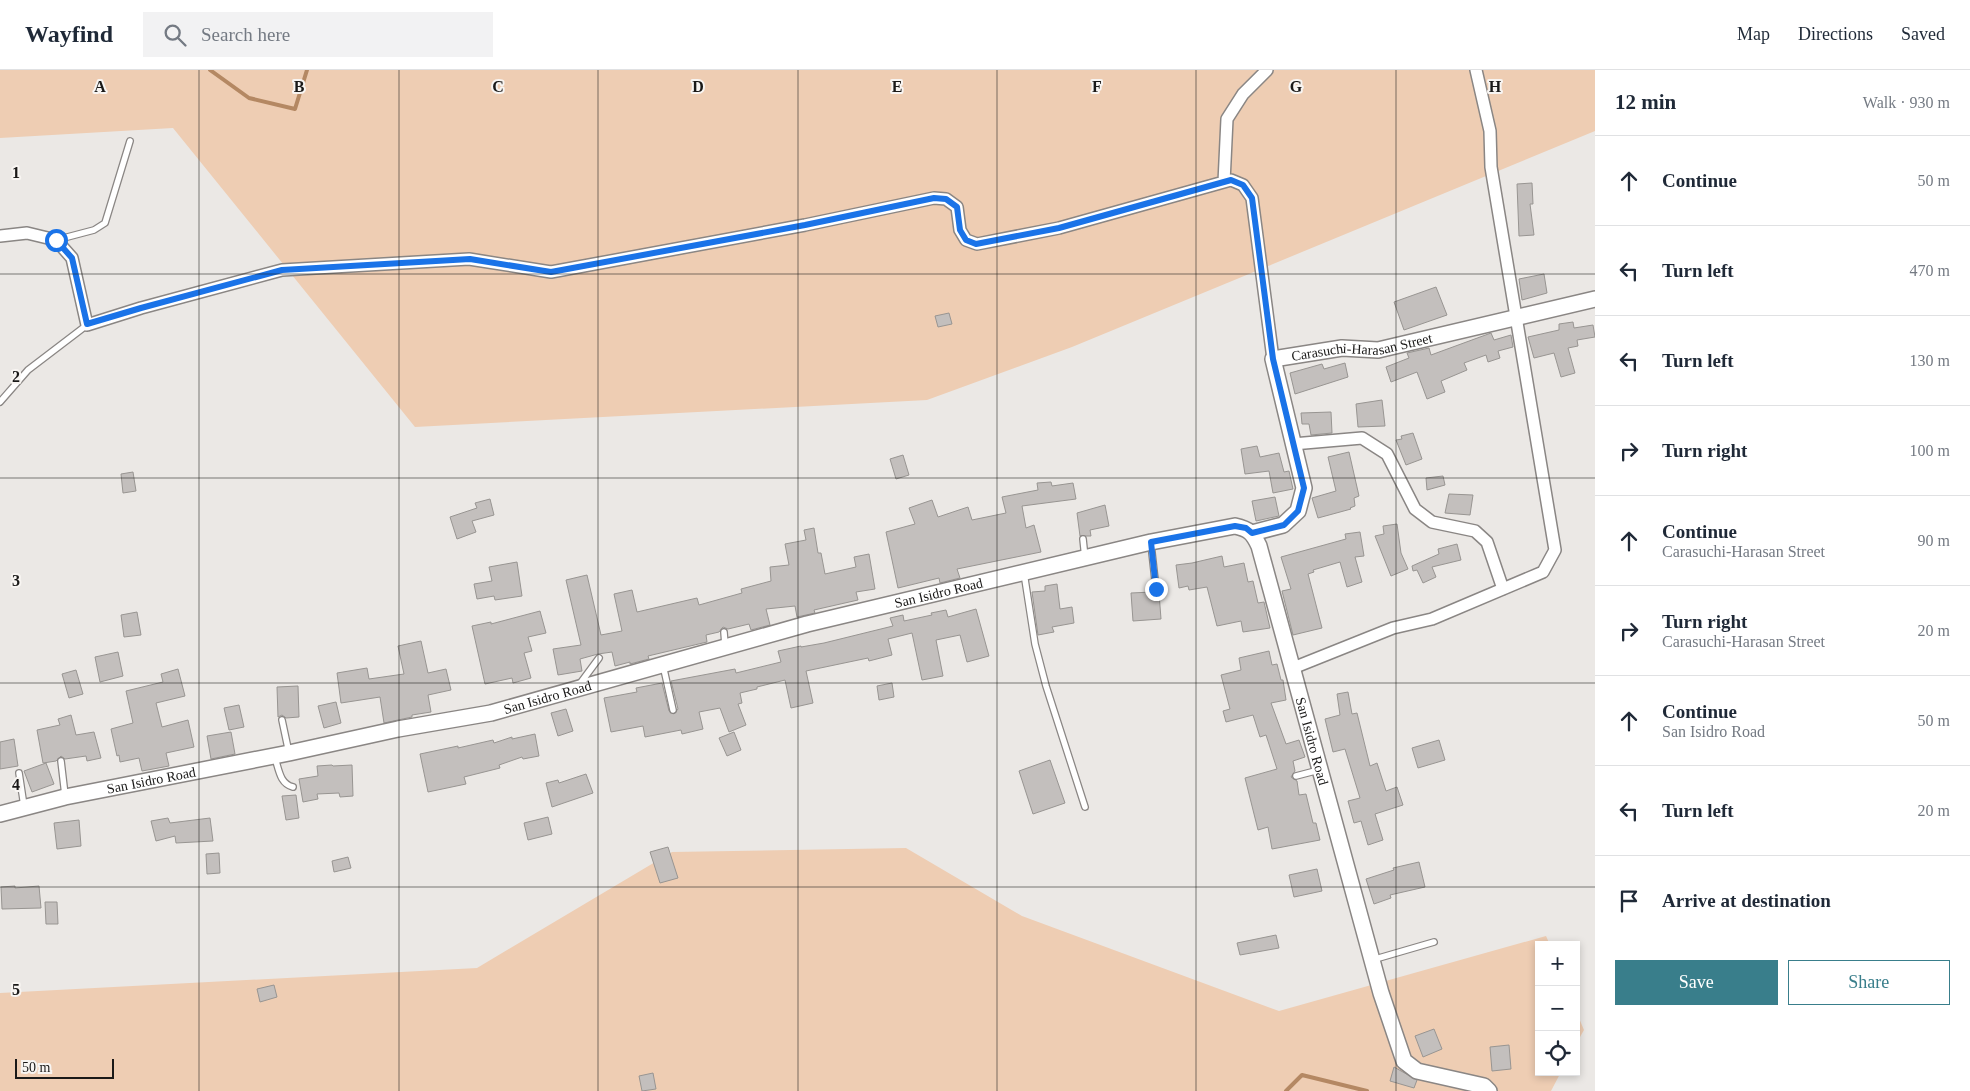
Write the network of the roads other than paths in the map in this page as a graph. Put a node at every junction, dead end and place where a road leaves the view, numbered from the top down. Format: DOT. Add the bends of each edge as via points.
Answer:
graph roads {
  1 [pos="1267,70"];
  2 [pos="1476,70"];
  3 [pos="130,141"];
  4 [pos="1224,182"];
  5 [pos="0,236"];
  6 [pos="56,240"];
  7 [pos="1595,299"];
  8 [pos="1517,317"];
  9 [pos="87,324"];
  10 [pos="1273,359"];
  11 [pos="0,402"];
  12 [pos="1293,444"];
  13 [pos="1252,533"];
  14 [pos="1083,539"];
  15 [pos="1151,542"];
  16 [pos="1085,558"];
  17 [pos="1024,572"];
  18 [pos="1156,589"];
  19 [pos="1503,589"];
  20 [pos="599,658"];
  21 [pos="662,664"];
  22 [pos="1293,668"];
  23 [pos="576,688"];
  24 [pos="673,710"];
  25 [pos="282,720"];
  26 [pos="282,754"];
  27 [pos="61,761"];
  28 [pos="1320,770"];
  29 [pos="19,773"];
  30 [pos="1296,776"];
  31 [pos="293,787"];
  32 [pos="65,797"];
  33 [pos="1086,807"];
  34 [pos="24,808"];
  35 [pos="0,814"];
  36 [pos="1434,942"];
  37 [pos="1372,960"];
  38 [pos="1489,1091"];
  1 -- 4 [label="street" via="1244,94 1227,119"];
  2 -- 8 [label="street" via="1490,131 1491,167"];
  3 -- 6 [label="lane" via="105,223 94,230"];
  4 -- 9 [label="street" via="1059,228 976,244 966,240 960,230 957,207 946,199 934,198 551,272 470,259 282,270"];
  4 -- 10 [label="street" via="1231,180 1243,185 1252,198"];
  5 -- 6 [label="street" via="27,233"];
  6 -- 9 [label="street" via="72,258"];
  7 -- 8 [label="street, Carasuchi-Harasan Street"];
  8 -- 10 [label="street, Carasuchi-Harasan Street" via="1378,350 1342,348"];
  8 -- 19 [label="street" via="1555,550 1542,572"];
  9 -- 11 [label="lane" via="28,370"];
  10 -- 12 [label="street, Carasuchi-Harasan Street"];
  12 -- 13 [label="street, Carasuchi-Harasan Street" via="1304,488 1298,511 1284,525"];
  12 -- 19 [label="street" via="1362,438 1387,454 1415,509 1432,522 1475,531 1488,542"];
  13 -- 15 [label="street, San Isidro Road" via="1235,526"];
  13 -- 22 [label="street, San Isidro Road" via="1260,546"];
  14 -- 16 [label="lane"];
  15 -- 16 [label="street, San Isidro Road"];
  15 -- 18 [label="lane"];
  16 -- 17 [label="street, San Isidro Road"];
  17 -- 21 [label="street, San Isidro Road" via="807,624 724,640"];
  17 -- 33 [label="lane" via="1035,644 1046,686"];
  19 -- 22 [label="street" via="1432,619 1393,628"];
  20 -- 23 [label="lane"];
  21 -- 23 [label="street, San Isidro Road"];
  21 -- 24 [label="lane"];
  22 -- 28 [label="street, San Isidro Road"];
  23 -- 26 [label="street, San Isidro Road" via="491,713"];
  25 -- 26 [label="lane"];
  26 -- 31 [label="lane" via="282,780"];
  26 -- 32 [label="street, San Isidro Road"];
  27 -- 32 [label="lane"];
  28 -- 30 [label="lane"];
  28 -- 37 [label="street, San Isidro Road"];
  29 -- 34 [label="lane"];
  32 -- 34 [label="street, San Isidro Road"];
  34 -- 35 [label="street, San Isidro Road"];
  36 -- 37 [label="lane"];
  37 -- 38 [label="street, San Isidro Road" via="1404,1061 1417,1071 1484,1086"];
}
